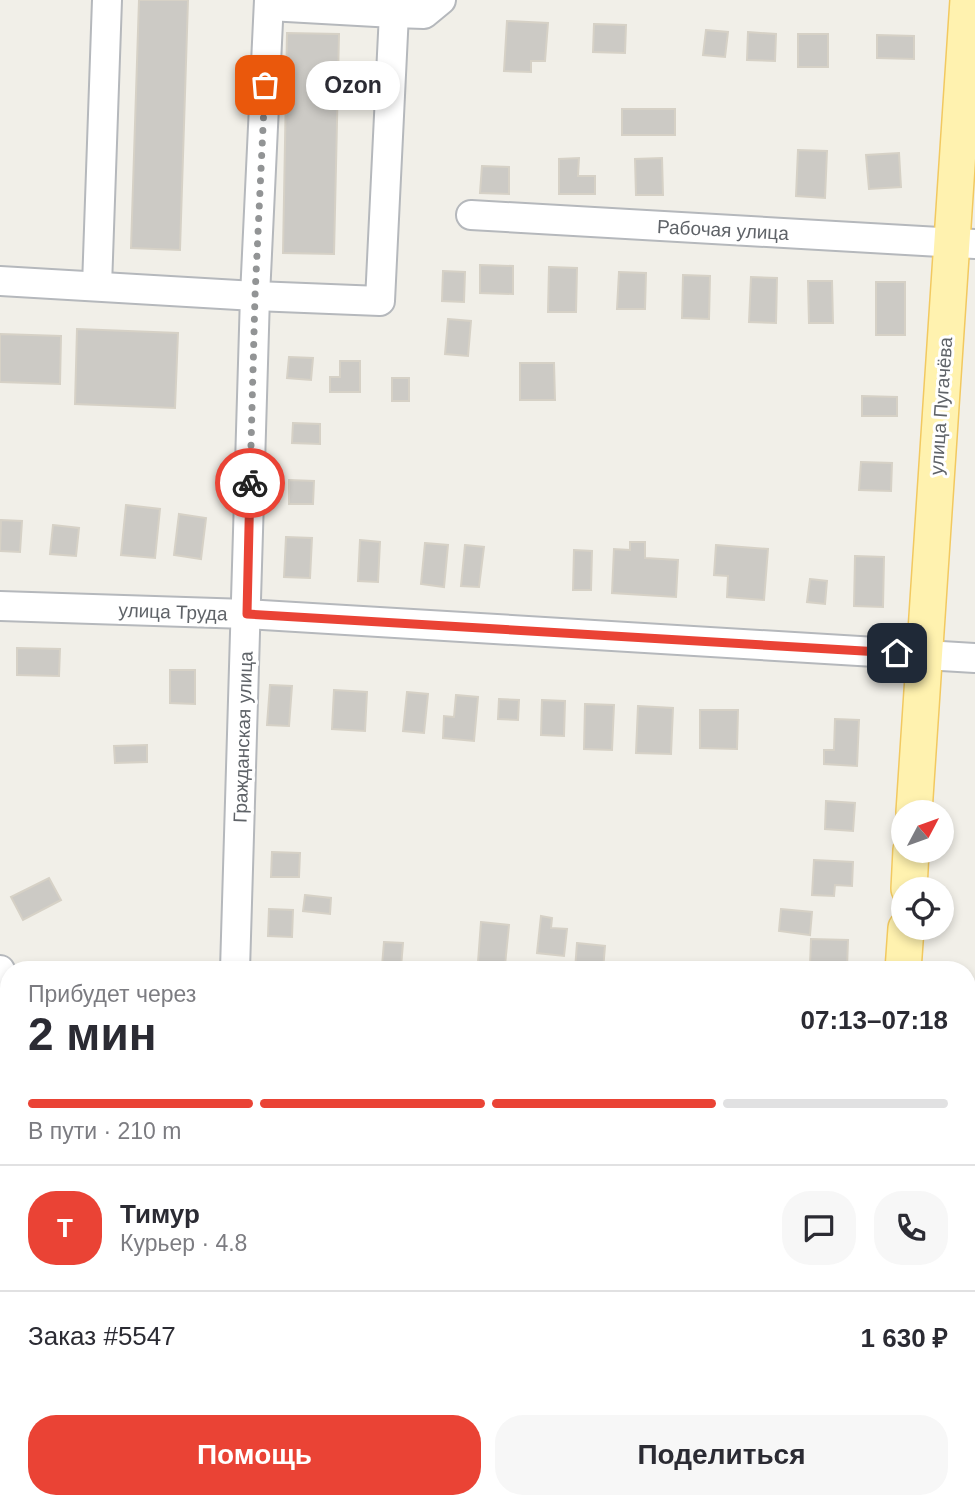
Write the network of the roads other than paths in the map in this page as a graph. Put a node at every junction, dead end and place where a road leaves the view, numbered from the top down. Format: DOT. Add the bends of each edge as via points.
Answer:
graph roads {
  1 [pos="107,0"];
  2 [pos="441,0"];
  3 [pos="968,0"];
  4 [pos="269,3"];
  5 [pos="394,13"];
  6 [pos="471,215"];
  7 [pos="963,244"];
  8 [pos="0,281"];
  9 [pos="97,286"];
  10 [pos="255,296"];
  11 [pos="0,606"];
  12 [pos="247,614"];
  13 [pos="924,655"];
  14 [pos="975,658"];
  15 [pos="915,800"];
  16 [pos="905,940"];
  17 [pos="235,961"];
  18 [pos="904,961"];
  1 -- 9 [label="street"];
  2 -- 5 [label="street" via="424,13"];
  3 -- 7 [label="main road, улица Пугачёва"];
  4 -- 5 [label="street"];
  4 -- 10 [label="street, Гражданская улица"];
  5 -- 10 [label="street" via="380,301"];
  6 -- 7 [label="street, Рабочая улица"];
  7 -- 13 [label="main road, улица Пугачёва"];
  8 -- 9 [label="street"];
  9 -- 10 [label="street"];
  10 -- 12 [label="street, Гражданская улица"];
  11 -- 12 [label="street, улица Труда"];
  12 -- 13 [label="street, улица Труда"];
  12 -- 17 [label="street, Гражданская улица"];
  13 -- 14 [label="street, улица Труда"];
  13 -- 15 [label="main road, улица Пугачёва"];
  16 -- 18 [label="main road"];
}
